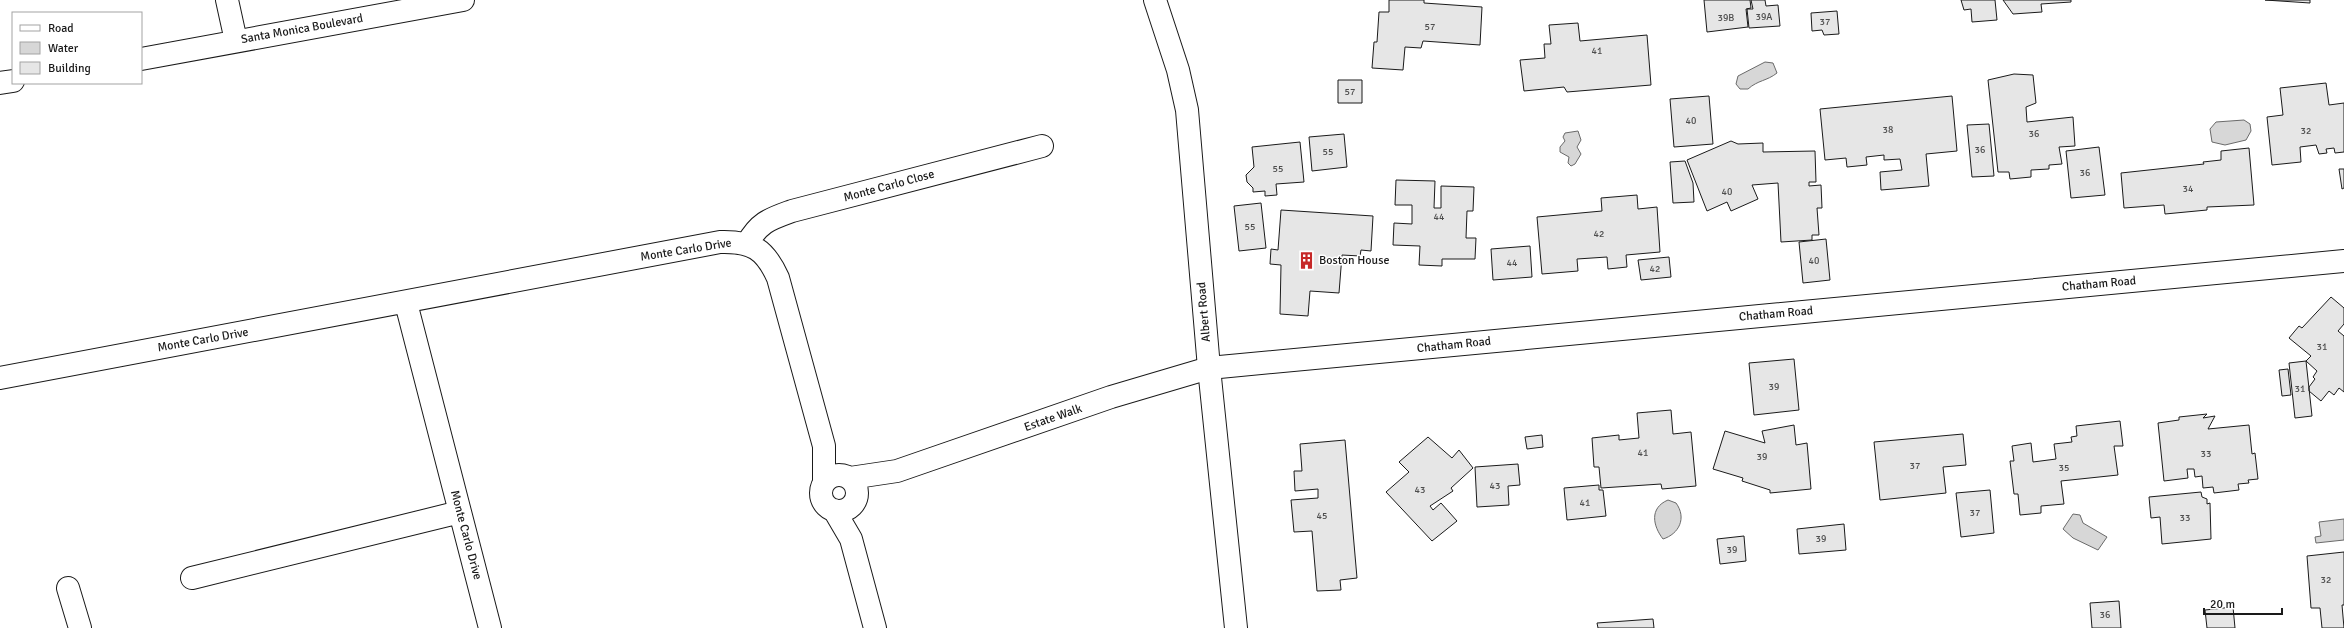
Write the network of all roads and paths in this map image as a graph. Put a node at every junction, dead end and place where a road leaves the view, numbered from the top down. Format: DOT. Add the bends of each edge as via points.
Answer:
graph roads {
  1 [pos="227,0"];
  2 [pos="463,0"];
  3 [pos="1155,0"];
  4 [pos="236,41"];
  5 [pos="142,60"];
  6 [pos="12,81"];
  7 [pos="0,83"];
  8 [pos="1042,146"];
  9 [pos="747,244"];
  10 [pos="2344,261"];
  11 [pos="406,303"];
  12 [pos="1209,368"];
  13 [pos="0,378"];
  14 [pos="824,446"];
  15 [pos="824,483"];
  16 [pos="852,489"];
  17 [pos="834,510"];
  18 [pos="460,512"];
  19 [pos="851,539"];
  20 [pos="192,578"];
  21 [pos="68,588"];
  22 [pos="80,628"];
  23 [pos="490,628"];
  24 [pos="875,628"];
  25 [pos="1236,628"];
  1 -- 4 [label="street"];
  2 -- 4 [label="street, Santa Monica Boulevard"];
  3 -- 12 [label="street, Albert Road" via="1176,64 1187,110"];
  4 -- 5 [label="street, Santa Monica Boulevard"];
  6 -- 7 [label="street"];
  8 -- 9 [label="street, Monte Carlo Close" via="792,211 768,220 755,230"];
  9 -- 11 [label="street, Monte Carlo Drive" via="720,242"];
  9 -- 14 [label="street, Monte Carlo Drive" via="769,259 778,278"];
  10 -- 12 [label="street, Chatham Road"];
  11 -- 13 [label="street, Monte Carlo Drive"];
  11 -- 18 [label="street, Monte Carlo Drive"];
  12 -- 16 [label="street, Estate Walk" via="1111,398 897,471 881,485"];
  12 -- 25 [label="street, Albert Road"];
  14 -- 15 [label="street, Monte Carlo Drive"];
  14 -- 16 [label="street, Monte Carlo Drive"];
  15 -- 16 [label="street" via="833,476"];
  15 -- 17 [label="street" via="821,490 823,499 827,506"];
  16 -- 17 [label="street" via="845,510"];
  16 -- 19 [label="street"];
  17 -- 19 [label="street"];
  18 -- 20 [label="street"];
  18 -- 23 [label="street, Monte Carlo Drive"];
  19 -- 24 [label="street"];
  21 -- 22 [label="street"];
}
